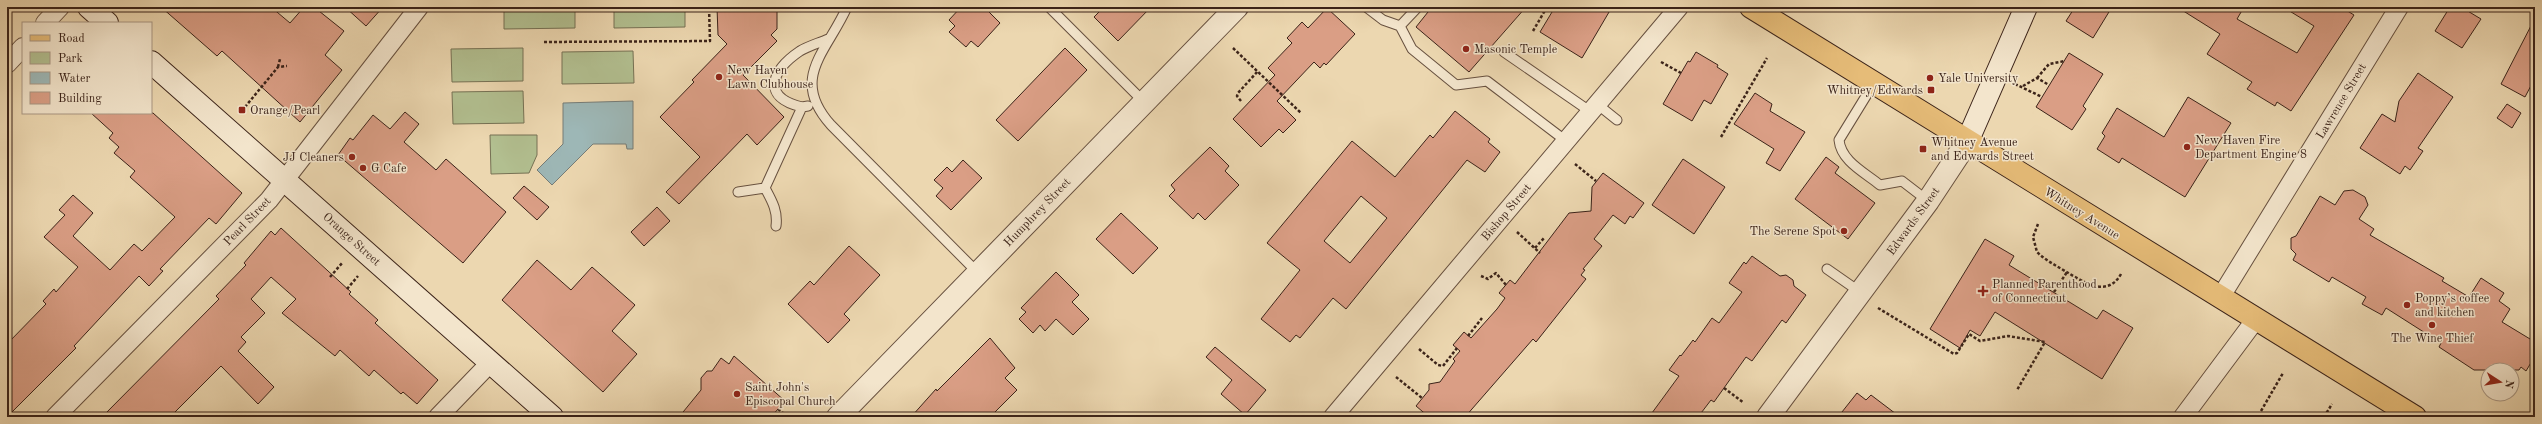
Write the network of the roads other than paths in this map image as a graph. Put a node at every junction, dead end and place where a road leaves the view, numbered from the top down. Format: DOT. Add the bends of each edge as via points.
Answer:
graph roads {
  1 [pos="60,7"];
  2 [pos="89,7"];
  3 [pos="419,7"];
  4 [pos="847,7"];
  5 [pos="1049,7"];
  6 [pos="1237,7"];
  7 [pos="1366,7"];
  8 [pos="1418,7"];
  9 [pos="1679,7"];
  10 [pos="1751,7"];
  11 [pos="2026,7"];
  12 [pos="2399,7"];
  13 [pos="46,22"];
  14 [pos="106,22"];
  15 [pos="1400,26"];
  16 [pos="828,39"];
  17 [pos="22,48"];
  18 [pos="1504,52"];
  19 [pos="152,63"];
  20 [pos="7,64"];
  21 [pos="1874,83"];
  22 [pos="1144,102"];
  23 [pos="814,105"];
  24 [pos="802,107"];
  25 [pos="1594,108"];
  26 [pos="1617,120"];
  27 [pos="1566,141"];
  28 [pos="1967,142"];
  29 [pos="285,179"];
  30 [pos="765,188"];
  31 [pos="738,192"];
  32 [pos="1928,201"];
  33 [pos="776,226"];
  34 [pos="1827,269"];
  35 [pos="978,273"];
  36 [pos="1860,292"];
  37 [pos="2220,298"];
  38 [pos="2256,319"];
  39 [pos="490,363"];
  40 [pos="55,417"];
  41 [pos="438,417"];
  42 [pos="552,417"];
  43 [pos="838,417"];
  44 [pos="1333,417"];
  45 [pos="1768,417"];
  46 [pos="2183,417"];
  47 [pos="2415,417"];
  1 -- 13 [label="street"];
  2 -- 14 [label="street"];
  3 -- 29 [label="street, Pearl Street"];
  4 -- 16 [label="lane"];
  5 -- 22 [label="lane"];
  6 -- 22 [label="street, Humphrey Street"];
  7 -- 15 [label="lane" via="1383,20"];
  8 -- 15 [label="lane"];
  9 -- 25 [label="street, Bishop Street"];
  10 -- 21 [label="main road, Whitney Avenue"];
  11 -- 28 [label="street, Edwards Street"];
  12 -- 37 [label="street, Lawrence Street"];
  15 -- 27 [label="lane" via="1412,49 1456,85 1487,81"];
  16 -- 23 [label="lane" via="812,78"];
  16 -- 24 [label="lane" via="801,51 781,67 774,80 775,91 780,98"];
  17 -- 20 [label="street"];
  18 -- 25 [label="lane"];
  19 -- 29 [label="street, Orange Street"];
  21 -- 28 [label="main road, Whitney Avenue"];
  21 -- 32 [label="lane" via="1838,140 1843,156 1880,184 1902,181"];
  22 -- 35 [label="street, Humphrey Street"];
  23 -- 24 [label="lane"];
  23 -- 35 [label="lane" via="830,125"];
  24 -- 30 [label="lane"];
  25 -- 26 [label="lane"];
  25 -- 27 [label="street, Bishop Street"];
  27 -- 44 [label="street, Bishop Street"];
  28 -- 32 [label="street, Edwards Street"];
  28 -- 37 [label="main road, Whitney Avenue"];
  29 -- 39 [label="street, Orange Street"];
  29 -- 40 [label="street, Pearl Street" via="264,205"];
  30 -- 31 [label="lane"];
  30 -- 33 [label="lane" via="775,207"];
  32 -- 36 [label="street, Edwards Street"];
  34 -- 36 [label="lane"];
  35 -- 43 [label="street, Humphrey Street"];
  36 -- 45 [label="street, Edwards Street"];
  37 -- 38 [label="main road, Whitney Avenue"];
  38 -- 46 [label="street"];
  38 -- 47 [label="main road, Whitney Avenue"];
  39 -- 41 [label="street"];
  39 -- 42 [label="street, Orange Street"];
}
